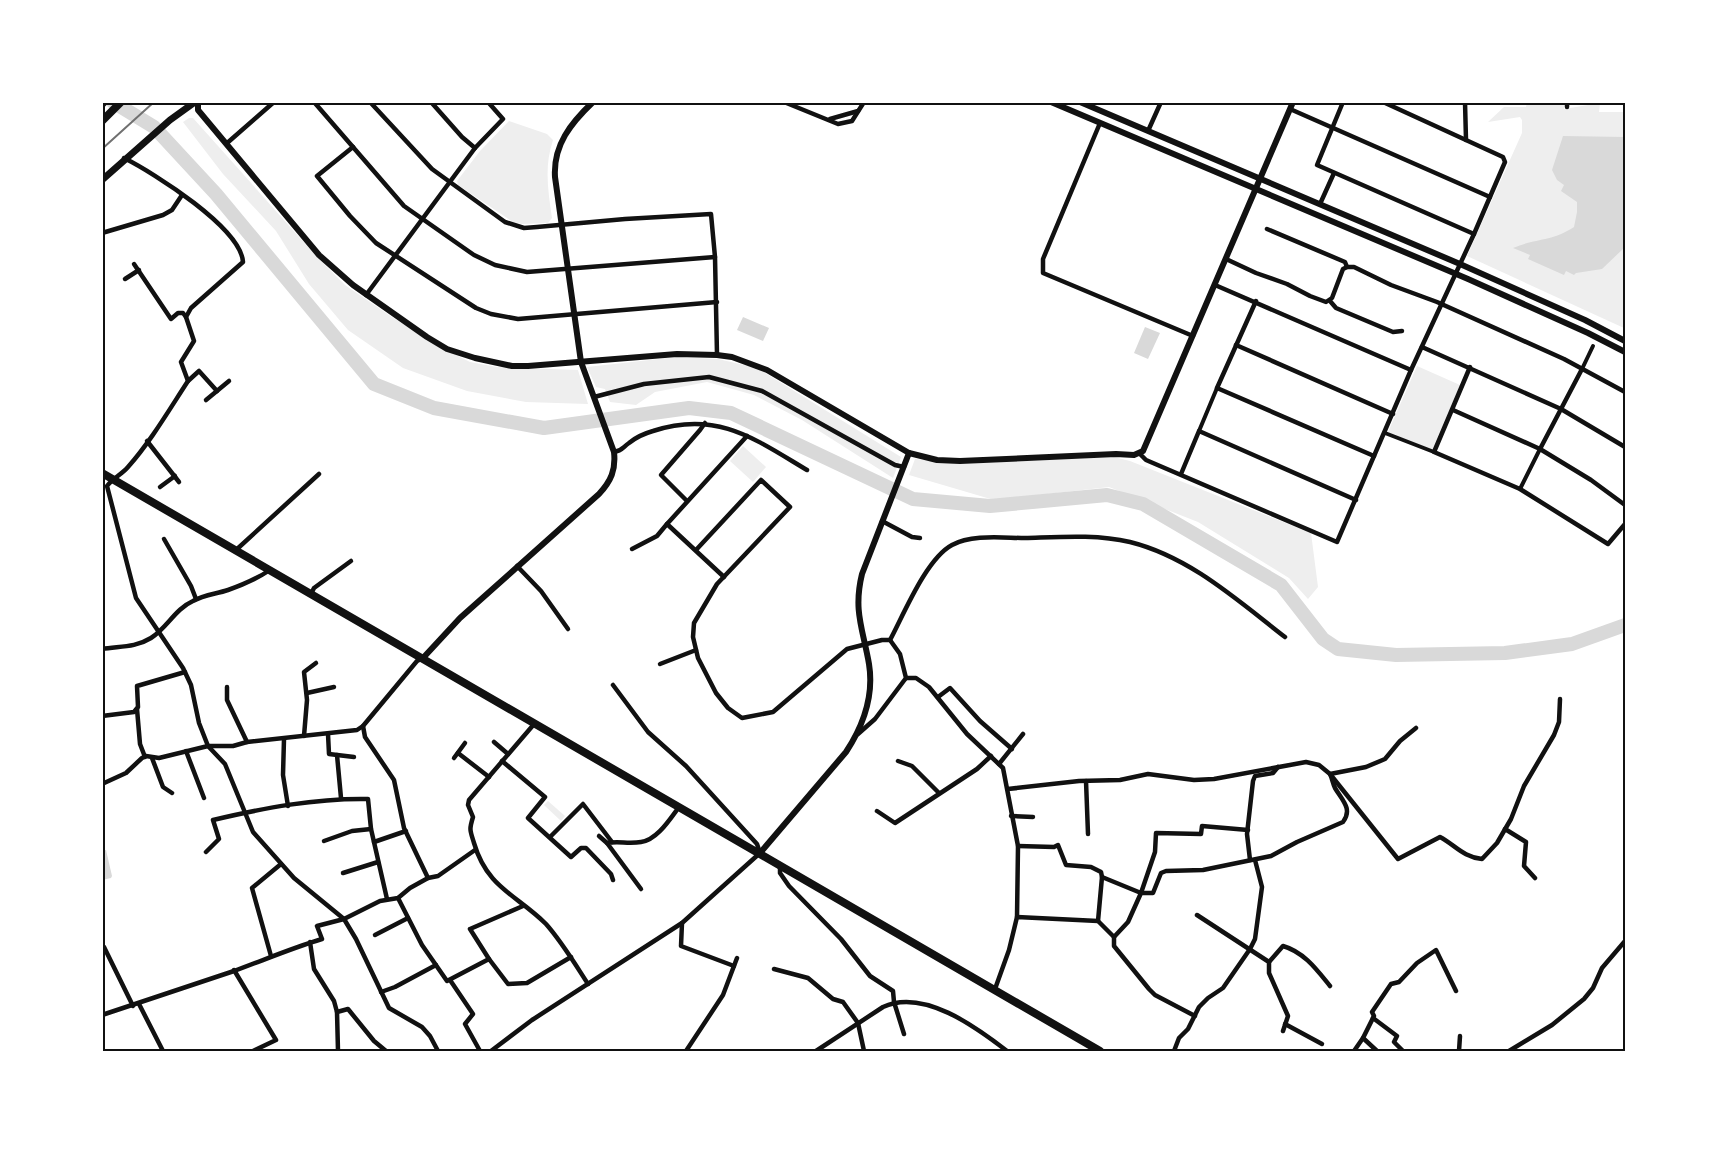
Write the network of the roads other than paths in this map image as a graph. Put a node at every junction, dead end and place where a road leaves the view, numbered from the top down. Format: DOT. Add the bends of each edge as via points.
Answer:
graph roads {
  1 [pos="121,102"];
  2 [pos="196,102"];
  3 [pos="274,102"];
  4 [pos="314,102"];
  5 [pos="370,102"];
  6 [pos="431,102"];
  7 [pos="488,102"];
  8 [pos="593,102"];
  9 [pos="784,102"];
  10 [pos="864,102"];
  11 [pos="1051,102"];
  12 [pos="1080,102"];
  13 [pos="1161,102"];
  14 [pos="1293,102"];
  15 [pos="1343,102"];
  16 [pos="1383,102"];
  17 [pos="1465,102"];
  18 [pos="1290,109"];
  19 [pos="102,121"];
  20 [pos="1100,123"];
  21 [pos="1333,128"];
  22 [pos="1148,131"];
  23 [pos="1466,140"];
  24 [pos="226,144"];
  25 [pos="353,147"];
  26 [pos="476,148"];
  27 [pos="127,156"];
  28 [pos="1334,173"];
  29 [pos="1260,179"];
  30 [pos="102,180"];
  31 [pos="449,183"];
  32 [pos="1255,189"];
  33 [pos="182,195"];
  34 [pos="1490,197"];
  35 [pos="1320,204"];
  36 [pos="424,219"];
  37 [pos="561,225"];
  38 [pos="1267,229"];
  39 [pos="102,233"];
  40 [pos="1474,234"];
  41 [pos="396,257"];
  42 [pos="716,257"];
  43 [pos="1226,259"];
  44 [pos="134,264"];
  45 [pos="1460,264"];
  46 [pos="1347,267"];
  47 [pos="567,268"];
  48 [pos="139,270"];
  49 [pos="1455,275"];
  50 [pos="126,279"];
  51 [pos="1215,285"];
  52 [pos="366,295"];
  53 [pos="158,300"];
  54 [pos="1256,301"];
  55 [pos="1330,301"];
  56 [pos="717,302"];
  57 [pos="152,304"];
  58 [pos="1440,305"];
  59 [pos="573,315"];
  60 [pos="186,317"];
  61 [pos="1402,331"];
  62 [pos="1193,336"];
  63 [pos="1625,341"];
  64 [pos="1236,345"];
  65 [pos="1593,346"];
  66 [pos="1422,347"];
  67 [pos="1625,352"];
  68 [pos="717,355"];
  69 [pos="581,362"];
  70 [pos="1470,367"];
  71 [pos="1582,369"];
  72 [pos="1411,370"];
  73 [pos="188,381"];
  74 [pos="229,381"];
  75 [pos="1217,388"];
  76 [pos="217,391"];
  77 [pos="1625,392"];
  78 [pos="206,400"];
  79 [pos="595,400"];
  80 [pos="1562,409"];
  81 [pos="1453,410"];
  82 [pos="1393,414"];
  83 [pos="705,423"];
  84 [pos="1199,431"];
  85 [pos="1385,433"];
  86 [pos="747,436"];
  87 [pos="147,441"];
  88 [pos="1625,447"];
  89 [pos="613,449"];
  90 [pos="1540,449"];
  91 [pos="1434,452"];
  92 [pos="909,453"];
  93 [pos="1140,454"];
  94 [pos="1374,456"];
  95 [pos="794,463"];
  96 [pos="903,468"];
  97 [pos="790,469"];
  98 [pos="807,470"];
  99 [pos="102,472"];
  100 [pos="319,474"];
  101 [pos="1181,474"];
  102 [pos="175,476"];
  103 [pos="179,482"];
  104 [pos="107,483"];
  105 [pos="160,487"];
  106 [pos="1520,489"];
  107 [pos="299,492"];
  108 [pos="303,497"];
  109 [pos="1356,500"];
  110 [pos="687,501"];
  111 [pos="1625,505"];
  112 [pos="883,518"];
  113 [pos="266,522"];
  114 [pos="667,524"];
  115 [pos="1625,524"];
  116 [pos="271,527"];
  117 [pos="913,537"];
  118 [pos="920,538"];
  119 [pos="164,539"];
  120 [pos="912,543"];
  121 [pos="640,545"];
  122 [pos="632,549"];
  123 [pos="236,550"];
  124 [pos="696,550"];
  125 [pos="642,552"];
  126 [pos="351,561"];
  127 [pos="335,563"];
  128 [pos="517,566"];
  129 [pos="340,569"];
  130 [pos="270,570"];
  131 [pos="724,577"];
  132 [pos="311,594"];
  133 [pos="196,599"];
  134 [pos="568,629"];
  135 [pos="159,632"];
  136 [pos="1284,637"];
  137 [pos="890,640"];
  138 [pos="864,646"];
  139 [pos="102,649"];
  140 [pos="696,650"];
  141 [pos="423,658"];
  142 [pos="316,663"];
  143 [pos="660,664"];
  144 [pos="184,672"];
  145 [pos="906,678"];
  146 [pos="612,685"];
  147 [pos="227,687"];
  148 [pos="334,687"];
  149 [pos="307,693"];
  150 [pos="938,697"];
  151 [pos="1560,699"];
  152 [pos="137,709"];
  153 [pos="102,716"];
  154 [pos="535,723"];
  155 [pos="363,726"];
  156 [pos="1416,728"];
  157 [pos="328,734"];
  158 [pos="858,734"];
  159 [pos="1023,734"];
  160 [pos="304,736"];
  161 [pos="284,739"];
  162 [pos="247,742"];
  163 [pos="494,742"];
  164 [pos="465,743"];
  165 [pos="208,746"];
  166 [pos="1012,749"];
  167 [pos="186,751"];
  168 [pos="458,753"];
  169 [pos="338,754"];
  170 [pos="508,754"];
  171 [pos="991,756"];
  172 [pos="145,757"];
  173 [pos="152,758"];
  174 [pos="354,758"];
  175 [pos="453,758"];
  176 [pos="502,761"];
  177 [pos="898,761"];
  178 [pos="999,764"];
  179 [pos="1278,767"];
  180 [pos="1330,774"];
  181 [pos="489,777"];
  182 [pos="1086,781"];
  183 [pos="102,784"];
  184 [pos="1008,789"];
  185 [pos="172,793"];
  186 [pos="939,793"];
  187 [pos="204,798"];
  188 [pos="341,798"];
  189 [pos="288,806"];
  190 [pos="680,807"];
  191 [pos="877,811"];
  192 [pos="245,812"];
  193 [pos="1011,816"];
  194 [pos="1033,817"];
  195 [pos="371,829"];
  196 [pos="1505,829"];
  197 [pos="1248,830"];
  198 [pos="406,831"];
  199 [pos="1088,834"];
  200 [pos="599,836"];
  201 [pos="550,837"];
  202 [pos="324,841"];
  203 [pos="640,842"];
  204 [pos="374,843"];
  205 [pos="609,843"];
  206 [pos="1018,846"];
  207 [pos="475,850"];
  208 [pos="640,850"];
  209 [pos="206,852"];
  210 [pos="760,853"];
  211 [pos="570,856"];
  212 [pos="1253,860"];
  213 [pos="378,862"];
  214 [pos="566,862"];
  215 [pos="281,864"];
  216 [pos="780,865"];
  217 [pos="603,866"];
  218 [pos="1150,866"];
  219 [pos="597,872"];
  220 [pos="1164,872"];
  221 [pos="344,873"];
  222 [pos="630,875"];
  223 [pos="1102,877"];
  224 [pos="428,878"];
  225 [pos="1535,878"];
  226 [pos="624,879"];
  227 [pos="612,880"];
  228 [pos="641,889"];
  229 [pos="1141,893"];
  230 [pos="398,898"];
  231 [pos="387,899"];
  232 [pos="523,906"];
  233 [pos="1197,915"];
  234 [pos="1017,917"];
  235 [pos="408,918"];
  236 [pos="344,919"];
  237 [pos="1098,921"];
  238 [pos="682,923"];
  239 [pos="375,935"];
  240 [pos="1114,937"];
  241 [pos="1625,941"];
  242 [pos="310,942"];
  243 [pos="102,948"];
  244 [pos="1250,949"];
  245 [pos="271,956"];
  246 [pos="572,957"];
  247 [pos="737,958"];
  248 [pos="489,959"];
  249 [pos="1269,962"];
  250 [pos="436,966"];
  251 [pos="734,966"];
  252 [pos="774,969"];
  253 [pos="234,970"];
  254 [pos="450,980"];
  255 [pos="588,984"];
  256 [pos="1330,986"];
  257 [pos="994,989"];
  258 [pos="1456,990"];
  259 [pos="381,992"];
  260 [pos="894,1002"];
  261 [pos="139,1004"];
  262 [pos="133,1006"];
  263 [pos="337,1012"];
  264 [pos="102,1015"];
  265 [pos="1195,1016"];
  266 [pos="1373,1018"];
  267 [pos="858,1023"];
  268 [pos="1286,1024"];
  269 [pos="1283,1031"];
  270 [pos="904,1034"];
  271 [pos="1460,1036"];
  272 [pos="1363,1038"];
  273 [pos="999,1044"];
  274 [pos="1322,1044"];
  275 [pos="163,1051"];
  276 [pos="254,1051"];
  277 [pos="338,1051"];
  278 [pos="386,1051"];
  279 [pos="438,1051"];
  280 [pos="480,1051"];
  281 [pos="491,1051"];
  282 [pos="686,1051"];
  283 [pos="816,1051"];
  284 [pos="864,1051"];
  285 [pos="993,1051"];
  286 [pos="1007,1051"];
  287 [pos="1100,1051"];
  288 [pos="1174,1051"];
  289 [pos="1354,1051"];
  290 [pos="1377,1051"];
  291 [pos="1403,1051"];
  292 [pos="1459,1051"];
  293 [pos="1509,1051"];
  1 -- 19 [label="highway"];
  2 -- 24 [label="street" via="198,110"];
  2 -- 27 [label="main road"];
  3 -- 24 [label="street"];
  4 -- 25 [label="street"];
  5 -- 31 [label="street"];
  6 -- 26 [label="street"];
  7 -- 26 [label="street" via="502,119"];
  8 -- 37 [label="street" via="567,130 556,155"];
  9 -- 10 [label="street" via="838,124 856,117"];
  11 -- 20 [label="street"];
  12 -- 22 [label="street"];
  13 -- 22 [label="street"];
  14 -- 18 [label="street"];
  15 -- 21 [label="street"];
  16 -- 23 [label="street"];
  17 -- 23 [label="street"];
  18 -- 21 [label="street"];
  18 -- 29 [label="street"];
  20 -- 32 [label="street"];
  20 -- 62 [label="street" via="1041,264 1043,273"];
  21 -- 28 [label="street" via="1317,165"];
  21 -- 34 [label="street"];
  22 -- 29 [label="street"];
  23 -- 34 [label="street" via="1503,157 1505,162"];
  24 -- 52 [label="street" via="319,255"];
  25 -- 36 [label="street" via="404,206"];
  25 -- 41 [label="street" via="317,176 376,243"];
  26 -- 31 [label="street"];
  27 -- 30 [label="main road"];
  27 -- 33 [label="street"];
  28 -- 35 [label="street"];
  28 -- 40 [label="street"];
  29 -- 32 [label="street"];
  29 -- 35 [label="street"];
  31 -- 36 [label="street"];
  31 -- 37 [label="street" via="515,226"];
  32 -- 43 [label="street"];
  32 -- 49 [label="street"];
  33 -- 39 [label="street" via="172,210 163,215"];
  33 -- 60 [label="street" via="201,207 238,246 243,262 191,308"];
  34 -- 40 [label="street"];
  35 -- 45 [label="street"];
  36 -- 41 [label="street"];
  36 -- 47 [label="street" via="474,255 495,265 527,272"];
  37 -- 42 [label="street" via="711,214"];
  37 -- 47 [label="street"];
  38 -- 46 [label="street" via="1344,262"];
  40 -- 45 [label="street"];
  41 -- 52 [label="street"];
  41 -- 59 [label="street" via="491,314 518,319"];
  42 -- 47 [label="street"];
  42 -- 56 [label="street"];
  43 -- 51 [label="street"];
  43 -- 55 [label="street"];
  44 -- 48 [label="street"];
  45 -- 49 [label="street"];
  45 -- 63 [label="street"];
  46 -- 55 [label="street"];
  46 -- 58 [label="street"];
  47 -- 59 [label="street"];
  48 -- 50 [label="street"];
  48 -- 53 [label="street"];
  49 -- 58 [label="street"];
  49 -- 67 [label="street"];
  51 -- 54 [label="street"];
  51 -- 62 [label="street"];
  52 -- 69 [label="street" via="427,338 475,358 512,366"];
  53 -- 57 [label="street"];
  53 -- 60 [label="street" via="171,319 178,313"];
  54 -- 64 [label="street"];
  54 -- 72 [label="street"];
  55 -- 61 [label="street" via="1336,308 1393,332"];
  56 -- 59 [label="street"];
  56 -- 68 [label="street"];
  58 -- 66 [label="street"];
  58 -- 71 [label="street"];
  59 -- 69 [label="street"];
  60 -- 73 [label="street" via="194,341 181,362"];
  62 -- 93 [label="street"];
  64 -- 75 [label="street"];
  64 -- 82 [label="street"];
  65 -- 71 [label="street"];
  66 -- 70 [label="street"];
  66 -- 72 [label="street"];
  68 -- 69 [label="street" via="677,354"];
  68 -- 92 [label="street" via="767,370"];
  69 -- 79 [label="street"];
  70 -- 80 [label="street"];
  70 -- 81 [label="street"];
  71 -- 77 [label="street"];
  71 -- 80 [label="street"];
  72 -- 82 [label="street"];
  73 -- 76 [label="street" via="199,371"];
  73 -- 87 [label="street"];
  74 -- 76 [label="street"];
  75 -- 84 [label="street"];
  75 -- 94 [label="street"];
  76 -- 78 [label="street"];
  79 -- 89 [label="street"];
  79 -- 96 [label="street" via="644,384 709,377 762,391"];
  80 -- 88 [label="street"];
  80 -- 90 [label="street"];
  81 -- 90 [label="street"];
  81 -- 91 [label="street"];
  82 -- 85 [label="street"];
  83 -- 86 [label="street"];
  83 -- 89 [label="street" via="675,425 651,432 621,451"];
  83 -- 110 [label="street" via="661,475"];
  84 -- 101 [label="street"];
  84 -- 109 [label="street"];
  85 -- 91 [label="street"];
  85 -- 94 [label="street"];
  86 -- 95 [label="street"];
  86 -- 110 [label="street"];
  87 -- 102 [label="street"];
  87 -- 104 [label="street" via="123,473"];
  89 -- 128 [label="street" via="614,470 607,485"];
  90 -- 106 [label="street"];
  90 -- 111 [label="street"];
  91 -- 106 [label="street"];
  92 -- 93 [label="street" via="960,461"];
  92 -- 96 [label="street"];
  93 -- 101 [label="street"];
  94 -- 109 [label="street"];
  95 -- 97 [label="street"];
  95 -- 98 [label="street"];
  96 -- 112 [label="street"];
  99 -- 104 [label="highway"];
  100 -- 107 [label="street"];
  101 -- 109 [label="street" via="1337,542"];
  102 -- 103 [label="street"];
  102 -- 105 [label="street"];
  104 -- 123 [label="highway"];
  104 -- 135 [label="street" via="136,598"];
  106 -- 115 [label="street" via="1608,544"];
  107 -- 108 [label="street"];
  107 -- 113 [label="street"];
  110 -- 114 [label="street"];
  112 -- 117 [label="street"];
  112 -- 138 [label="street" via="858,588 857,609"];
  113 -- 116 [label="street"];
  113 -- 123 [label="street"];
  114 -- 121 [label="street" via="657,536"];
  114 -- 124 [label="street"];
  117 -- 118 [label="street"];
  117 -- 120 [label="street"];
  119 -- 133 [label="street"];
  121 -- 122 [label="street"];
  121 -- 125 [label="street"];
  123 -- 130 [label="highway"];
  124 -- 131 [label="street"];
  124 -- 131 [label="street" via="761,480 790,507"];
  126 -- 129 [label="street"];
  127 -- 129 [label="street"];
  128 -- 134 [label="street"];
  128 -- 141 [label="street"];
  129 -- 132 [label="street"];
  130 -- 132 [label="highway"];
  130 -- 133 [label="street" via="229,590"];
  131 -- 140 [label="street" via="694,623"];
  132 -- 141 [label="highway"];
  133 -- 135 [label="street"];
  135 -- 139 [label="street" via="141,643"];
  135 -- 144 [label="street"];
  136 -- 137 [label="street" via="1192,568 1159,551 1128,542 1061,537 972,539 953,544 924,576"];
  137 -- 138 [label="street"];
  137 -- 145 [label="street" via="900,654"];
  138 -- 140 [label="street" via="847,650 773,712 742,718 716,693"];
  138 -- 158 [label="street" via="869,693"];
  140 -- 143 [label="street"];
  141 -- 154 [label="highway"];
  141 -- 155 [label="street"];
  142 -- 149 [label="street" via="304,672"];
  144 -- 152 [label="street" via="137,686"];
  144 -- 165 [label="street"];
  145 -- 150 [label="street" via="916,678"];
  145 -- 158 [label="street" via="875,719"];
  146 -- 210 [label="street" via="648,732 686,766 757,844"];
  147 -- 162 [label="street" via="227,700"];
  148 -- 149 [label="street"];
  149 -- 160 [label="street"];
  150 -- 166 [label="street" via="950,688"];
  150 -- 171 [label="street"];
  151 -- 196 [label="street" via="1554,735 1524,786"];
  152 -- 153 [label="street"];
  152 -- 172 [label="street"];
  154 -- 170 [label="street"];
  154 -- 190 [label="highway"];
  155 -- 157 [label="street"];
  155 -- 198 [label="street" via="365,737 394,780"];
  156 -- 180 [label="street" via="1385,759"];
  157 -- 160 [label="street"];
  157 -- 169 [label="street" via="329,754"];
  158 -- 210 [label="street"];
  159 -- 166 [label="street"];
  160 -- 161 [label="street"];
  161 -- 162 [label="street"];
  161 -- 189 [label="street"];
  162 -- 165 [label="street"];
  163 -- 170 [label="street"];
  164 -- 168 [label="street"];
  165 -- 167 [label="street"];
  165 -- 192 [label="street" via="225,765"];
  166 -- 178 [label="street"];
  167 -- 173 [label="street"];
  167 -- 187 [label="street"];
  168 -- 175 [label="street"];
  168 -- 181 [label="street"];
  169 -- 174 [label="street"];
  169 -- 188 [label="street"];
  170 -- 176 [label="street"];
  171 -- 178 [label="street"];
  171 -- 186 [label="street"];
  172 -- 173 [label="street"];
  172 -- 183 [label="street" via="126,774"];
  173 -- 185 [label="street" via="164,787"];
  176 -- 181 [label="street"];
  176 -- 201 [label="street" via="545,797 528,818"];
  177 -- 186 [label="street" via="912,766"];
  178 -- 184 [label="street"];
  179 -- 180 [label="street" via="1306,762 1319,765"];
  179 -- 182 [label="street" via="1214,779 1148,774"];
  179 -- 197 [label="street" via="1253,781"];
  180 -- 196 [label="street" via="1398,859 1440,837 1458,852 1482,859"];
  180 -- 212 [label="street" via="1347,807 1343,822"];
  181 -- 207 [label="street" via="468,805 473,817 469,827"];
  182 -- 184 [label="street"];
  182 -- 199 [label="street"];
  184 -- 193 [label="street"];
  186 -- 191 [label="street" via="895,823"];
  188 -- 189 [label="street"];
  188 -- 195 [label="street" via="368,799"];
  189 -- 192 [label="street"];
  190 -- 203 [label="street" via="653,837"];
  190 -- 210 [label="highway"];
  192 -- 209 [label="street" via="213,820 219,839"];
  192 -- 215 [label="street" via="253,832"];
  193 -- 194 [label="street"];
  193 -- 206 [label="street"];
  195 -- 202 [label="street"];
  195 -- 204 [label="street"];
  196 -- 225 [label="street" via="1526,842 1524,866"];
  197 -- 212 [label="street" via="1248,849"];
  197 -- 218 [label="street" via="1202,826 1201,834 1156,833"];
  198 -- 204 [label="street"];
  198 -- 224 [label="street"];
  200 -- 205 [label="street"];
  201 -- 205 [label="street" via="583,804"];
  201 -- 211 [label="street"];
  203 -- 205 [label="street"];
  203 -- 208 [label="street"];
  204 -- 213 [label="street"];
  205 -- 222 [label="street"];
  206 -- 223 [label="street" via="1058,845 1066,865 1091,867 1101,872"];
  206 -- 234 [label="street"];
  207 -- 224 [label="street" via="438,876"];
  207 -- 232 [label="street" via="491,877"];
  210 -- 216 [label="highway"];
  210 -- 238 [label="street"];
  211 -- 214 [label="street"];
  211 -- 217 [label="street" via="586,848"];
  212 -- 220 [label="street" via="1203,870"];
  212 -- 244 [label="street" via="1262,887 1258,930"];
  213 -- 221 [label="street"];
  213 -- 231 [label="street"];
  215 -- 236 [label="street"];
  215 -- 245 [label="street" via="252,888"];
  216 -- 257 [label="highway"];
  216 -- 260 [label="street" via="780,873 789,886 841,939 870,976 893,990"];
  217 -- 219 [label="street"];
  217 -- 227 [label="street"];
  218 -- 220 [label="street"];
  218 -- 229 [label="street"];
  220 -- 229 [label="street" via="1153,893"];
  222 -- 226 [label="street"];
  222 -- 228 [label="street"];
  223 -- 229 [label="street"];
  223 -- 237 [label="street"];
  224 -- 230 [label="street"];
  229 -- 240 [label="street" via="1128,922"];
  230 -- 231 [label="street"];
  230 -- 235 [label="street"];
  231 -- 236 [label="street"];
  232 -- 246 [label="street" via="545,923"];
  232 -- 248 [label="street" via="470,929"];
  233 -- 244 [label="street"];
  234 -- 237 [label="street"];
  234 -- 257 [label="street"];
  235 -- 239 [label="street"];
  235 -- 250 [label="street"];
  236 -- 242 [label="street" via="317,926 322,939"];
  236 -- 259 [label="street"];
  237 -- 240 [label="street"];
  238 -- 251 [label="street" via="681,946"];
  238 -- 255 [label="street"];
  240 -- 265 [label="street" via="1114,946 1155,995"];
  241 -- 293 [label="street" via="1602,968 1584,999 1552,1025"];
  242 -- 245 [label="street"];
  242 -- 263 [label="street" via="314,969"];
  243 -- 262 [label="street"];
  244 -- 249 [label="street"];
  244 -- 265 [label="street" via="1223,988 1208,998"];
  245 -- 253 [label="street"];
  246 -- 248 [label="street" via="527,983 508,984"];
  246 -- 255 [label="street"];
  247 -- 251 [label="street"];
  248 -- 254 [label="street"];
  249 -- 256 [label="street" via="1283,946 1293,949"];
  249 -- 268 [label="street" via="1269,973 1288,1016"];
  250 -- 254 [label="street"];
  250 -- 259 [label="street"];
  251 -- 282 [label="street" via="723,995"];
  252 -- 267 [label="street" via="814,981 833,999 843,1002"];
  253 -- 261 [label="street"];
  253 -- 276 [label="street" via="276,1040"];
  254 -- 280 [label="street" via="473,1014 465,1024"];
  255 -- 281 [label="street"];
  257 -- 287 [label="highway"];
  258 -- 266 [label="street" via="1436,950 1399,982 1391,984 1372,1012"];
  259 -- 279 [label="street" via="389,1008 422,1027"];
  260 -- 267 [label="street"];
  260 -- 270 [label="street"];
  260 -- 273 [label="street" via="907,1000 969,1022"];
  261 -- 262 [label="street"];
  261 -- 275 [label="street"];
  262 -- 264 [label="street"];
  263 -- 277 [label="street"];
  263 -- 278 [label="street" via="348,1010"];
  265 -- 288 [label="street"];
  266 -- 272 [label="street"];
  266 -- 291 [label="street" via="1397,1036 1394,1042"];
  267 -- 283 [label="street"];
  267 -- 284 [label="street"];
  268 -- 269 [label="street"];
  268 -- 274 [label="street"];
  271 -- 292 [label="street"];
  272 -- 289 [label="street"];
  272 -- 290 [label="street"];
  273 -- 285 [label="street"];
  273 -- 286 [label="street"];
}
